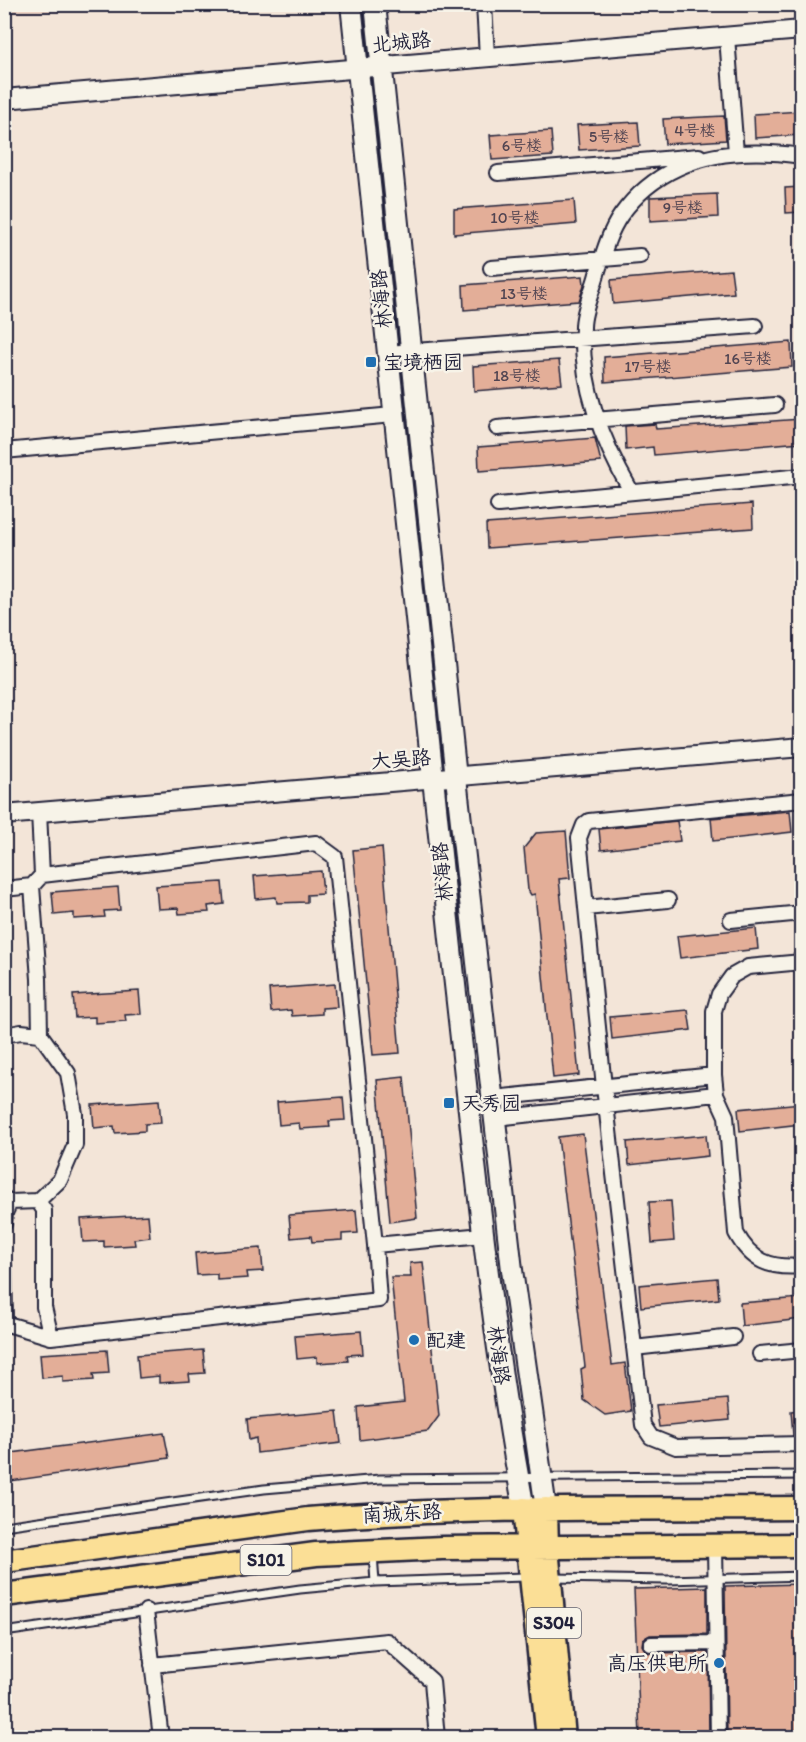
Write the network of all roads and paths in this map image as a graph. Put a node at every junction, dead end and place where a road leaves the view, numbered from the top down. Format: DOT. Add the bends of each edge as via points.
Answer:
graph roads {
  1 [pos="351,4"];
  2 [pos="375,4"];
  3 [pos="484,4"];
  4 [pos="801,30"];
  5 [pos="727,37"];
  6 [pos="487,57"];
  7 [pos="382,66"];
  8 [pos="358,69"];
  9 [pos="4,99"];
  10 [pos="801,150"];
  11 [pos="772,152"];
  12 [pos="736,153"];
  13 [pos="708,155"];
  14 [pos="801,156"];
  15 [pos="498,173"];
  16 [pos="640,256"];
  17 [pos="602,259"];
  18 [pos="490,268"];
  19 [pos="755,326"];
  20 [pos="583,339"];
  21 [pos="412,351"];
  22 [pos="387,353"];
  23 [pos="775,405"];
  24 [pos="393,415"];
  25 [pos="597,419"];
  26 [pos="497,428"];
  27 [pos="4,451"];
  28 [pos="801,476"];
  29 [pos="631,491"];
  30 [pos="498,505"];
  31 [pos="801,747"];
  32 [pos="431,778"];
  33 [pos="456,778"];
  34 [pos="801,800"];
  35 [pos="39,812"];
  36 [pos="4,814"];
  37 [pos="42,875"];
  38 [pos="32,886"];
  39 [pos="4,889"];
  40 [pos="668,900"];
  41 [pos="586,908"];
  42 [pos="801,913"];
  43 [pos="731,920"];
  44 [pos="801,962"];
  45 [pos="40,1034"];
  46 [pos="4,1035"];
  47 [pos="714,1075"];
  48 [pos="604,1087"];
  49 [pos="717,1094"];
  50 [pos="493,1098"];
  51 [pos="607,1106"];
  52 [pos="496,1118"];
  53 [pos="7,1200"];
  54 [pos="38,1201"];
  55 [pos="4,1224"];
  56 [pos="483,1235"];
  57 [pos="375,1245"];
  58 [pos="4,1266"];
  59 [pos="801,1266"];
  60 [pos="5,1323"];
  61 [pos="51,1337"];
  62 [pos="733,1337"];
  63 [pos="634,1348"];
  64 [pos="801,1350"];
  65 [pos="760,1354"];
  66 [pos="801,1444"];
  67 [pos="801,1475"];
  68 [pos="543,1476"];
  69 [pos="518,1477"];
  70 [pos="801,1508"];
  71 [pos="535,1509"];
  72 [pos="4,1526"];
  73 [pos="801,1545"];
  74 [pos="715,1546"];
  75 [pos="538,1548"];
  76 [pos="373,1550"];
  77 [pos="4,1561"];
  78 [pos="801,1576"];
  79 [pos="541,1577"];
  80 [pos="715,1579"];
  81 [pos="375,1582"];
  82 [pos="4,1595"];
  83 [pos="146,1611"];
  84 [pos="4,1632"];
  85 [pos="715,1642"];
  86 [pos="651,1644"];
  87 [pos="152,1665"];
  88 [pos="161,1737"];
  89 [pos="437,1737"];
  90 [pos="548,1737"];
  91 [pos="564,1737"];
  92 [pos="718,1737"];
  1 -- 8 [label="main road, 林海路"];
  2 -- 7 [label="main road, 林海路"];
  3 -- 6 [label="street"];
  4 -- 5 [label="street, 北城路"];
  5 -- 6 [label="street, 北城路"];
  5 -- 12 [label="street"];
  6 -- 7 [label="street, 北城路"];
  7 -- 8 [label="street, 北城路"];
  7 -- 21 [label="main road, 林海路"];
  8 -- 9 [label="street, 北城路"];
  8 -- 22 [label="main road, 林海路"];
  10 -- 11 [label="street"];
  11 -- 12 [label="street"];
  11 -- 14 [label="street"];
  12 -- 13 [label="street"];
  13 -- 15 [label="street"];
  13 -- 17 [label="street" via="640,192 620,217"];
  16 -- 17 [label="street"];
  17 -- 18 [label="street"];
  17 -- 20 [label="street" via="582,324"];
  19 -- 20 [label="street"];
  20 -- 21 [label="street"];
  20 -- 25 [label="street" via="588,387"];
  21 -- 22 [label="street"];
  21 -- 33 [label="main road, 林海路"];
  22 -- 24 [label="main road, 林海路"];
  23 -- 25 [label="street"];
  24 -- 27 [label="street"];
  24 -- 32 [label="main road, 林海路"];
  25 -- 26 [label="street"];
  25 -- 29 [label="street"];
  28 -- 29 [label="street"];
  29 -- 30 [label="street"];
  31 -- 33 [label="street, 大吴路"];
  32 -- 33 [label="street, 大吴路"];
  32 -- 35 [label="street, 大吴路"];
  32 -- 56 [label="main road, 林海路"];
  33 -- 50 [label="main road, 林海路"];
  34 -- 41 [label="street" via="590,821 579,838"];
  35 -- 36 [label="street, 大吴路"];
  35 -- 37 [label="street"];
  37 -- 38 [label="street"];
  37 -- 57 [label="street" via="316,843 335,857"];
  38 -- 39 [label="street"];
  38 -- 45 [label="street"];
  40 -- 41 [label="street"];
  41 -- 48 [label="street"];
  42 -- 43 [label="street"];
  44 -- 47 [label="street" via="748,967 732,976 719,994 714,1011"];
  45 -- 46 [label="street"];
  45 -- 54 [label="street" via="68,1073 75,1145 60,1180"];
  47 -- 48 [label="street"];
  47 -- 49 [label="street"];
  48 -- 50 [label="street"];
  48 -- 51 [label="street"];
  49 -- 51 [label="street"];
  49 -- 59 [label="street" via="726,1116 736,1233 758,1261 783,1268"];
  50 -- 52 [label="main road, 林海路"];
  51 -- 52 [label="street"];
  51 -- 63 [label="street"];
  52 -- 68 [label="main road, 林海路" via="512,1270"];
  53 -- 54 [label="street"];
  53 -- 55 [label="street"];
  54 -- 61 [label="street" via="44,1210 44,1307"];
  56 -- 57 [label="street"];
  56 -- 69 [label="main road, 林海路"];
  57 -- 61 [label="street" via="379,1300"];
  58 -- 60 [label="street"];
  60 -- 61 [label="street"];
  62 -- 63 [label="street"];
  63 -- 66 [label="street" via="643,1425 651,1437 676,1447"];
  64 -- 65 [label="street"];
  67 -- 68 [label="lane"];
  68 -- 69 [label="lane"];
  68 -- 71 [label="main road, 林海路"];
  69 -- 71 [label="main road, 林海路"];
  69 -- 72 [label="lane" via="325,1483"];
  70 -- 71 [label="main road, 南城东路 / S101"];
  71 -- 75 [label="main road, 林海路 / S304"];
  71 -- 77 [label="main road, 南城东路 / S101" via="308,1519"];
  73 -- 74 [label="main road, 南城东路 / S101"];
  74 -- 75 [label="main road, 南城东路 / S101"];
  74 -- 80 [label="street"];
  75 -- 76 [label="main road, 南城东路 / S101"];
  75 -- 79 [label="main road, 林海路 / S304"];
  76 -- 81 [label="lane"];
  76 -- 82 [label="main road, 南城东路 / S101" via="181,1570"];
  78 -- 80 [label="lane"];
  79 -- 80 [label="lane"];
  79 -- 81 [label="lane"];
  79 -- 90 [label="main road, 林海路 / S304"];
  79 -- 91 [label="main road, 林海路 / S304"];
  80 -- 85 [label="street"];
  81 -- 83 [label="lane"];
  83 -- 84 [label="lane"];
  83 -- 87 [label="street"];
  85 -- 86 [label="street"];
  85 -- 92 [label="street"];
  87 -- 88 [label="street"];
  87 -- 89 [label="street" via="387,1641 432,1681"];
}
